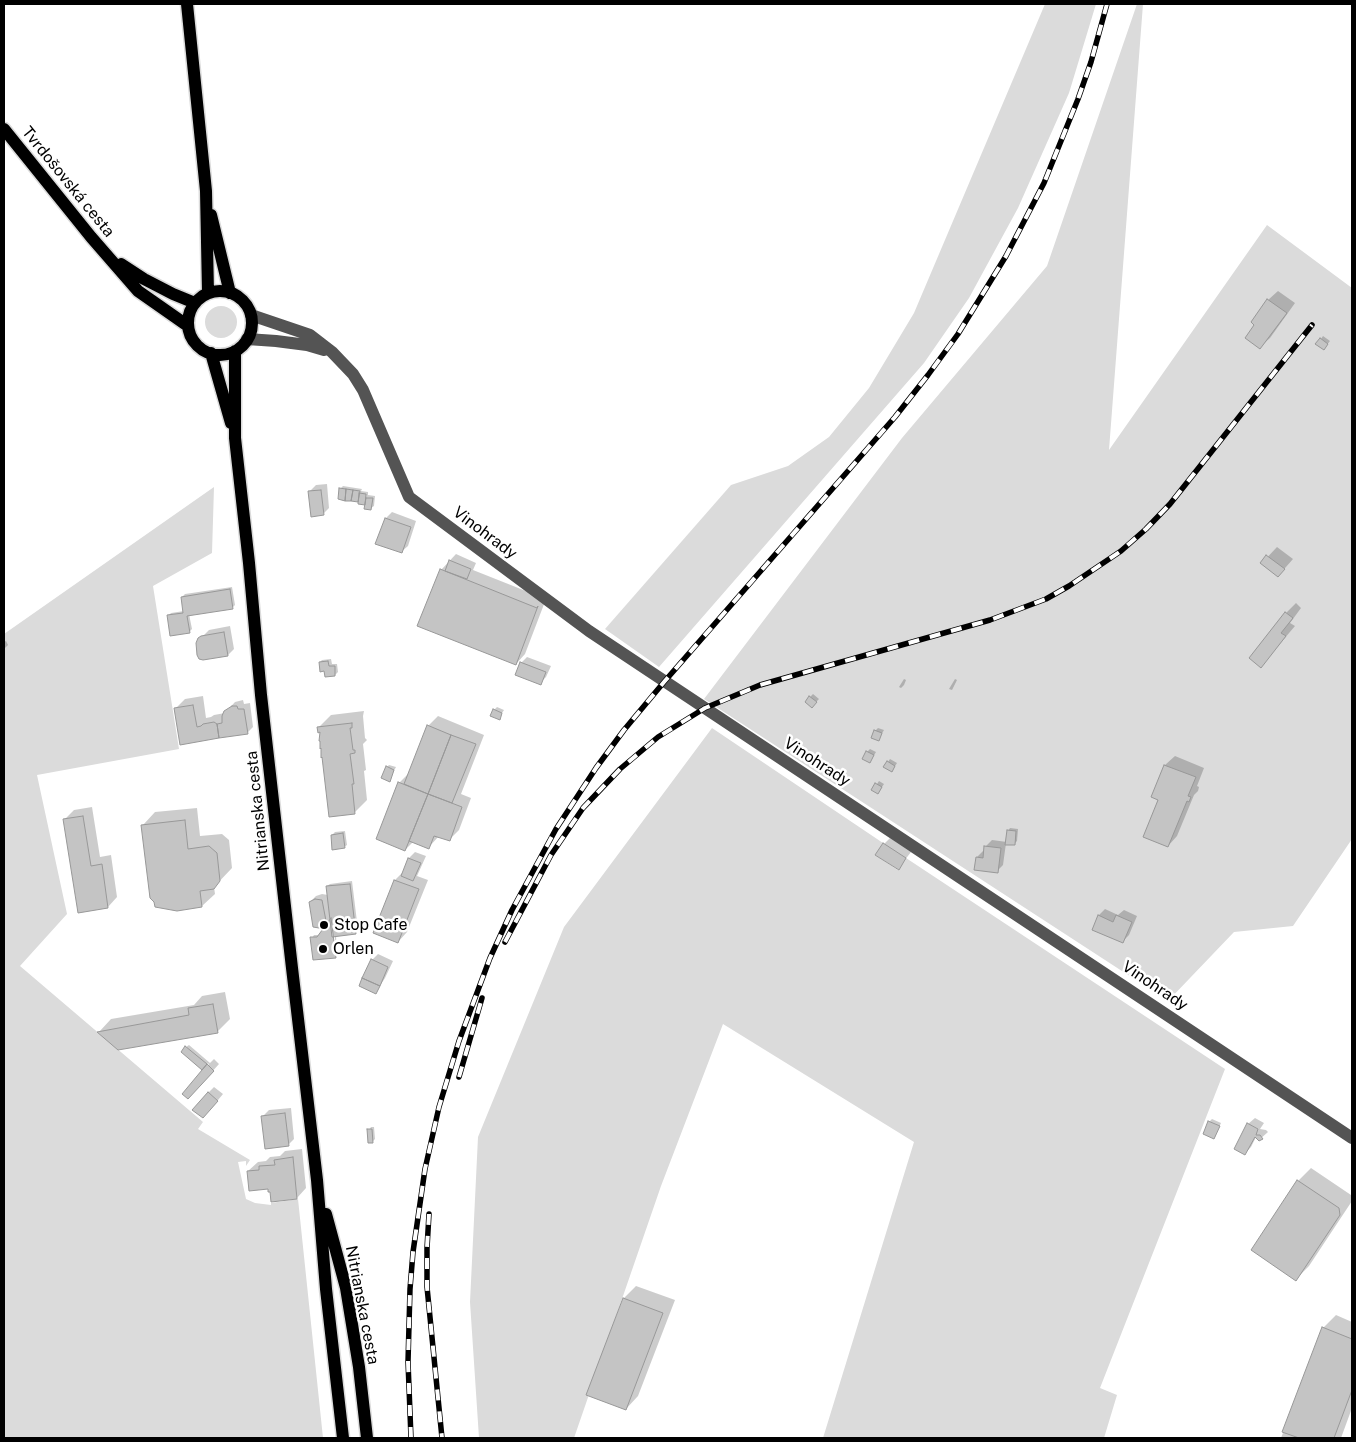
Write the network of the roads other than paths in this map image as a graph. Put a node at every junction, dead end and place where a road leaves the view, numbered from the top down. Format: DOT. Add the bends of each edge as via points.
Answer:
graph roads {
  1 [pos="186,4"];
  2 [pos="4,129"];
  3 [pos="206,191"];
  4 [pos="107,255"];
  5 [pos="208,293"];
  6 [pos="230,293"];
  7 [pos="195,303"];
  8 [pos="251,315"];
  9 [pos="188,326"];
  10 [pos="248,340"];
  11 [pos="235,351"];
  12 [pos="332,352"];
  13 [pos="211,353"];
  14 [pos="235,438"];
  15 [pos="1352,1138"];
  16 [pos="317,1180"];
  17 [pos="343,1438"];
  18 [pos="367,1438"];
  1 -- 3 [label="main road"];
  2 -- 4 [label="main road, Tvrdošovská cesta"];
  3 -- 5 [label="main road"];
  3 -- 6 [label="main road"];
  4 -- 7 [label="main road, Tvrdošovská cesta" via="144,279"];
  4 -- 9 [label="main road, Tvrdošovská cesta" via="138,291"];
  5 -- 6 [label="main road"];
  5 -- 7 [label="main road"];
  6 -- 8 [label="main road" via="244,301"];
  7 -- 9 [label="main road"];
  8 -- 10 [label="main road" via="252,330"];
  8 -- 12 [label="street, Vinohrady" via="310,335"];
  9 -- 13 [label="main road" via="194,341"];
  10 -- 11 [label="main road"];
  10 -- 12 [label="street" via="307,345"];
  11 -- 13 [label="main road" via="220,355"];
  11 -- 14 [label="main road, Nitrianska cesta"];
  12 -- 15 [label="street, Vinohrady" via="363,390 409,497 589,631"];
  13 -- 14 [label="main road, Nitrianska cesta"];
  14 -- 16 [label="main road, Nitrianska cesta" via="290,959"];
  16 -- 17 [label="main road, Nitrianska cesta"];
  16 -- 18 [label="main road, Nitrianska cesta" via="346,1288"];
}
